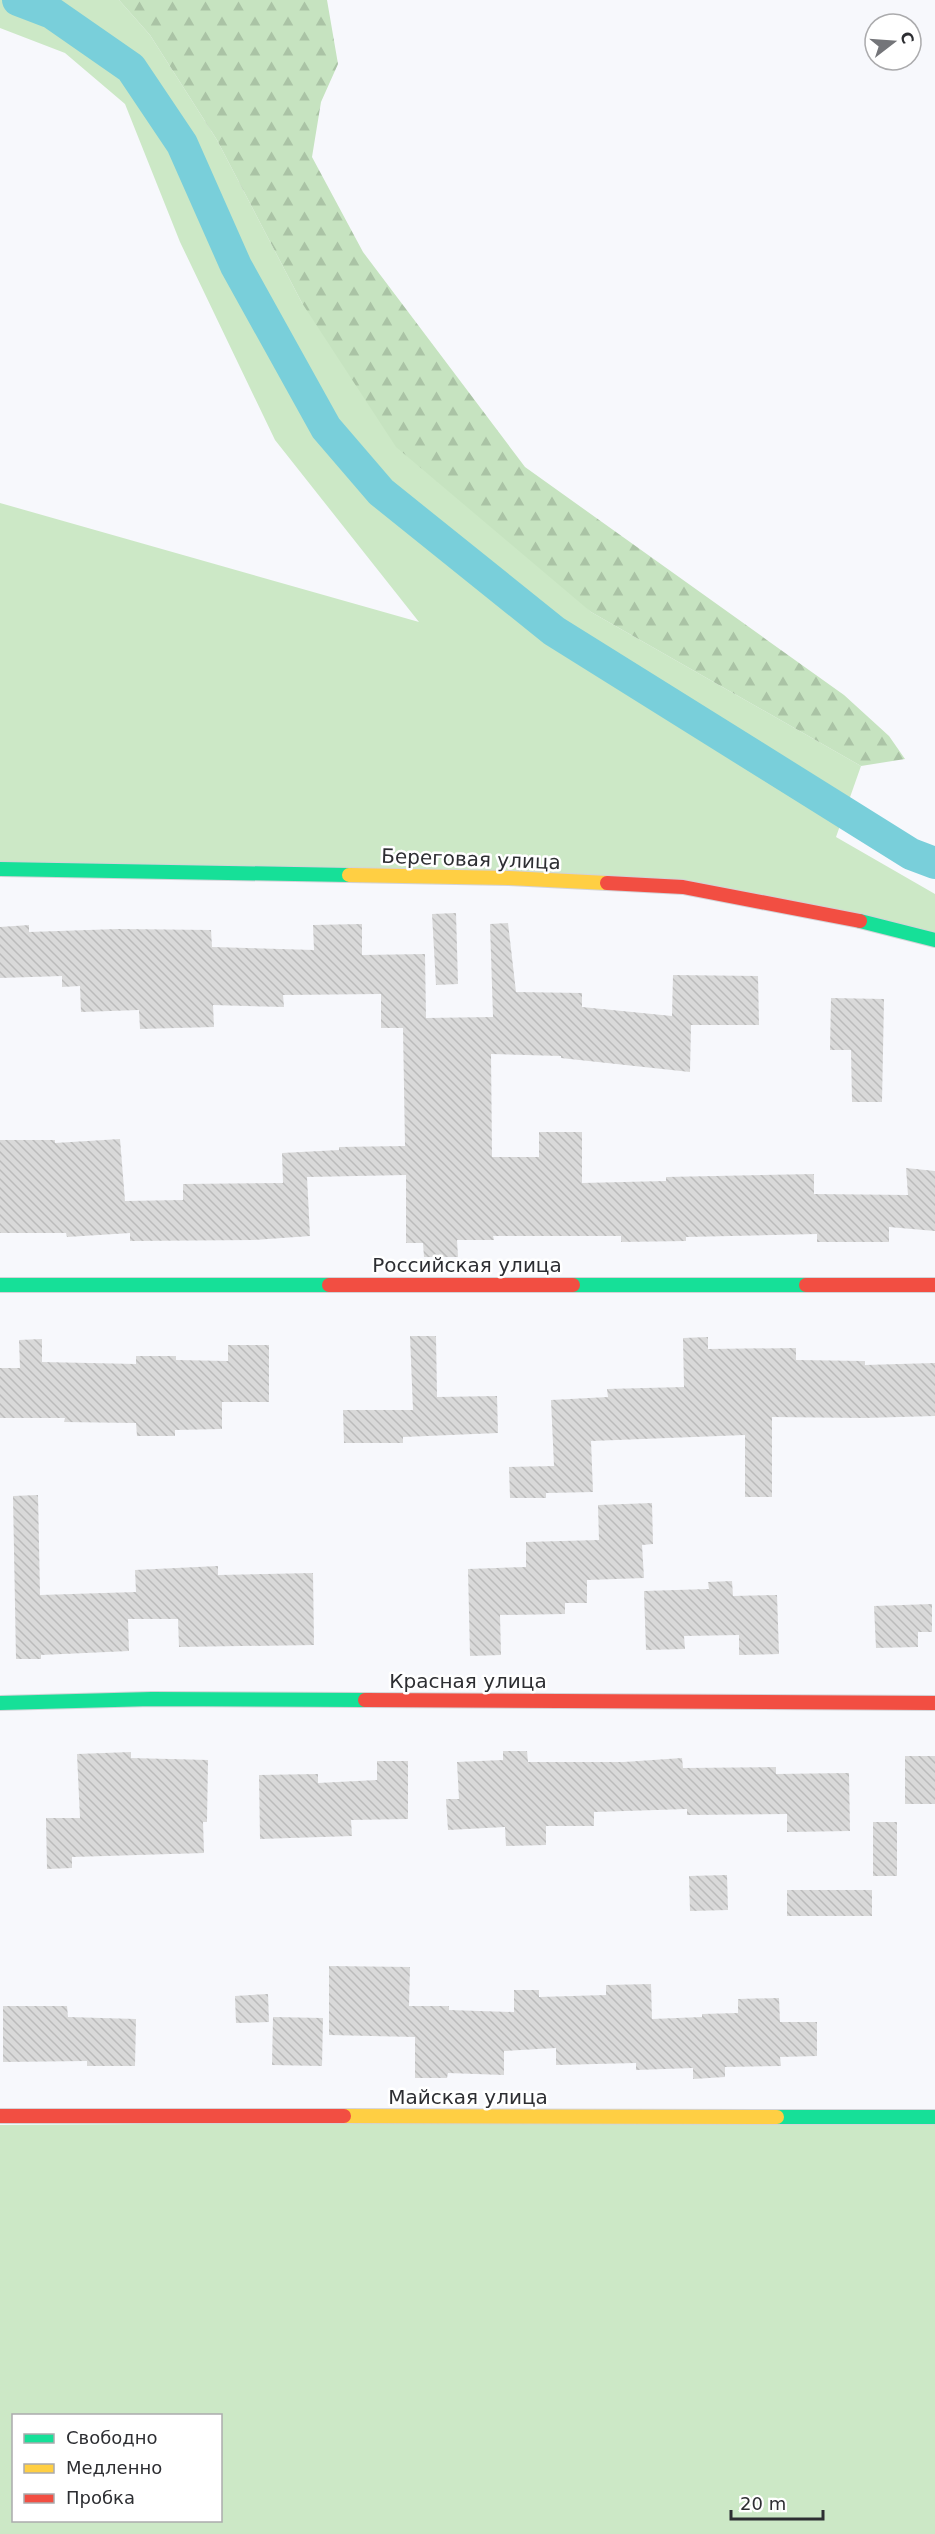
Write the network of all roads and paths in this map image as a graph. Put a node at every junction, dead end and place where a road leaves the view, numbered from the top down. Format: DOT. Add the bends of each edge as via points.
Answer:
graph roads {
  1 [pos="0,869"];
  2 [pos="935,940"];
  3 [pos="0,1285"];
  4 [pos="935,1285"];
  5 [pos="0,1702"];
  6 [pos="935,1703"];
  7 [pos="0,2116"];
  8 [pos="935,2117"];
  1 -- 2 [label="street, Береговая улица" via="509,878 683,887 870,923"];
  3 -- 4 [label="street, Российская улица"];
  5 -- 6 [label="street, Красная улица" via="164,1699"];
  7 -- 8 [label="street, Майская улица"];
}
